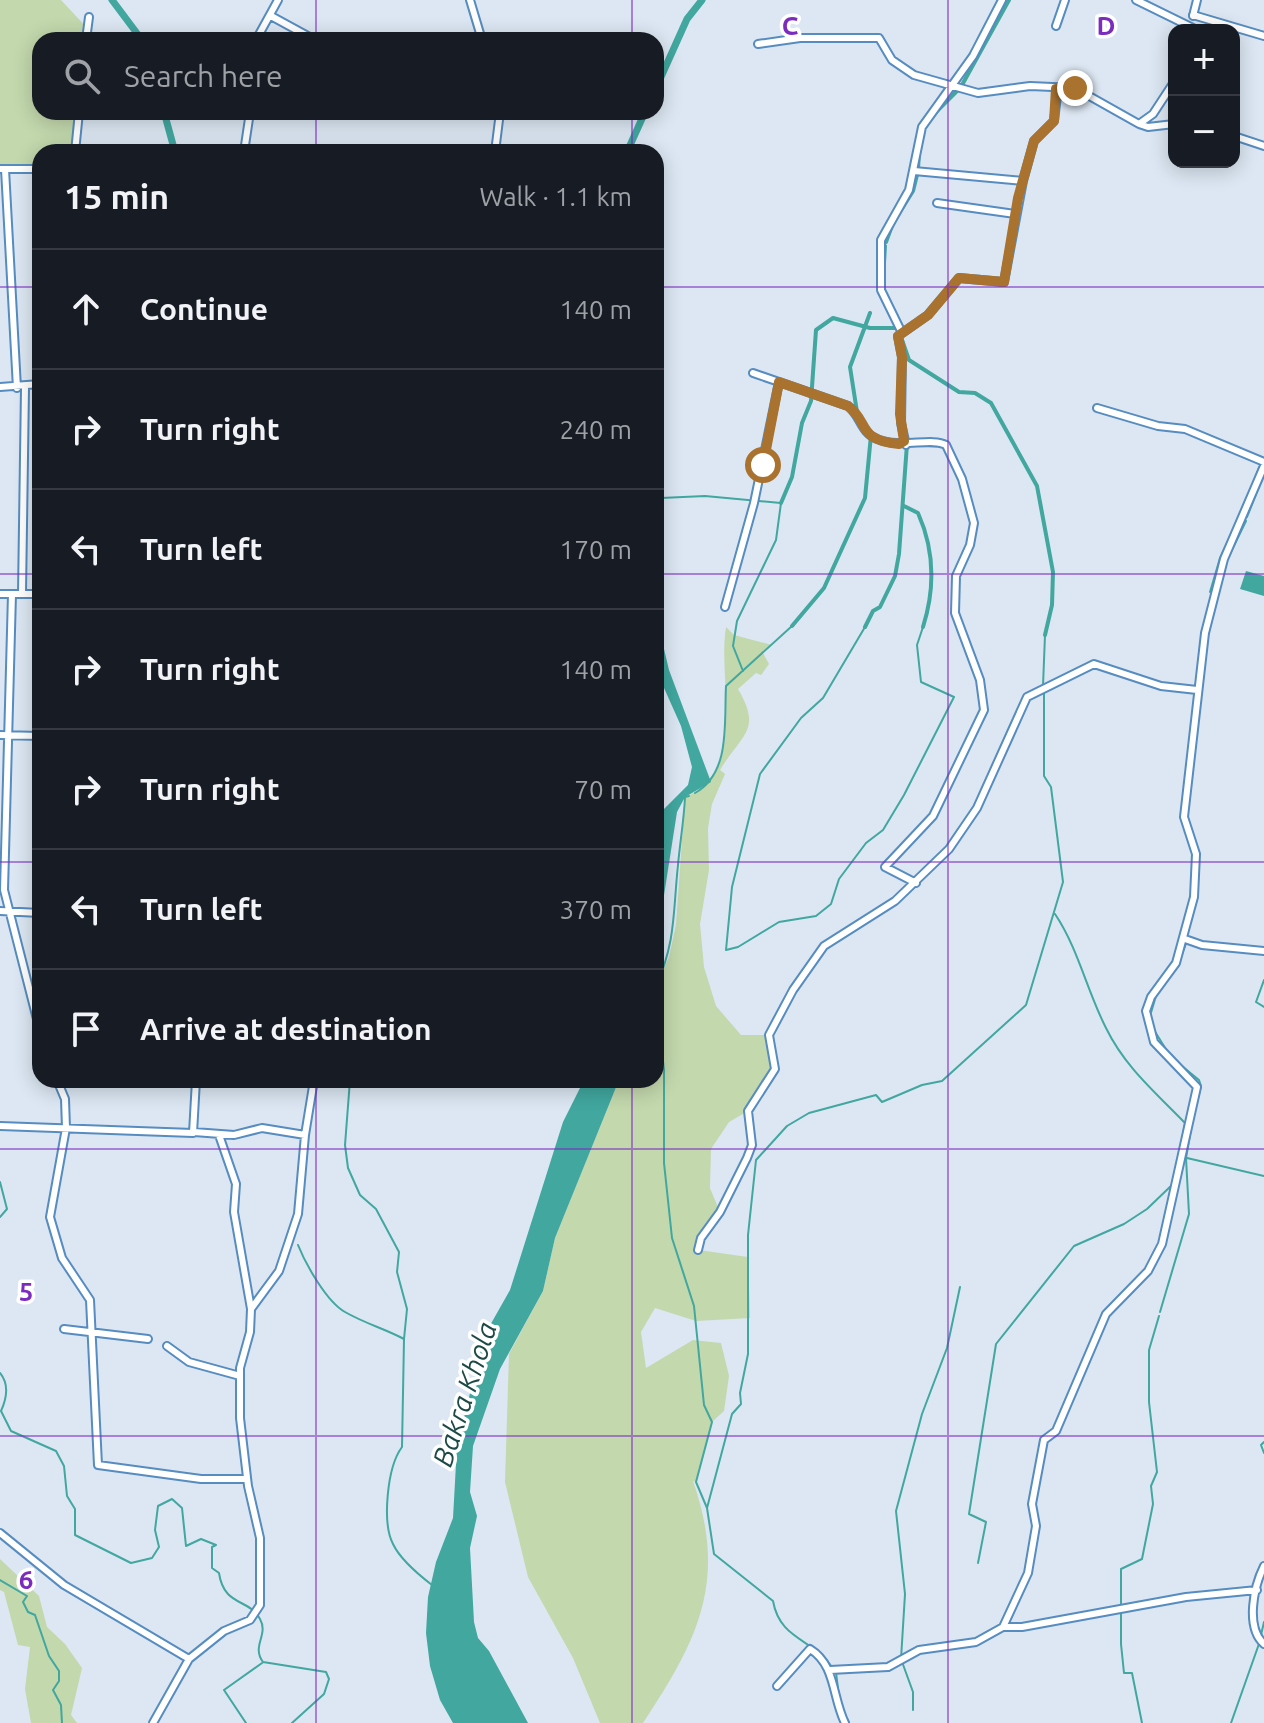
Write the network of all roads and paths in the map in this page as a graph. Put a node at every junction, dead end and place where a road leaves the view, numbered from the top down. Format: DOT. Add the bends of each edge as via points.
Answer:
graph roads {
  1 [pos="278,0"];
  2 [pos="470,0"];
  3 [pos="1002,0"];
  4 [pos="1065,0"];
  5 [pos="1136,0"];
  6 [pos="1197,0"];
  7 [pos="1193,15"];
  8 [pos="271,16"];
  9 [pos="89,17"];
  10 [pos="1183,24"];
  11 [pos="1193,24"];
  12 [pos="1056,26"];
  13 [pos="87,32"];
  14 [pos="261,32"];
  15 [pos="300,32"];
  16 [pos="480,32"];
  17 [pos="1264,36"];
  18 [pos="758,44"];
  19 [pos="953,87"];
  20 [pos="1058,88"];
  21 [pos="1168,91"];
  22 [pos="78,120"];
  23 [pos="249,120"];
  24 [pos="499,120"];
  25 [pos="1139,124"];
  26 [pos="1168,125"];
  27 [pos="1240,138"];
  28 [pos="76,144"];
  29 [pos="245,144"];
  30 [pos="496,144"];
  31 [pos="1264,146"];
  32 [pos="2,169"];
  33 [pos="32,169"];
  34 [pos="914,171"];
  35 [pos="1023,181"];
  36 [pos="937,203"];
  37 [pos="1015,214"];
  38 [pos="902,333"];
  39 [pos="753,373"];
  40 [pos="779,382"];
  41 [pos="32,386"];
  42 [pos="0,387"];
  43 [pos="21,388"];
  44 [pos="1097,408"];
  45 [pos="903,443"];
  46 [pos="1264,464"];
  47 [pos="0,594"];
  48 [pos="12,594"];
  49 [pos="22,594"];
  50 [pos="32,594"];
  51 [pos="725,607"];
  52 [pos="1197,690"];
  53 [pos="3,735"];
  54 [pos="32,736"];
  55 [pos="916,883"];
  56 [pos="0,911"];
  57 [pos="10,912"];
  58 [pos="32,913"];
  59 [pos="1185,939"];
  60 [pos="1264,951"];
  61 [pos="32,999"];
  62 [pos="60,1088"];
  63 [pos="196,1088"];
  64 [pos="313,1088"];
  65 [pos="0,1126"];
  66 [pos="66,1128"];
  67 [pos="194,1132"];
  68 [pos="219,1135"];
  69 [pos="305,1135"];
  70 [pos="698,1250"];
  71 [pos="251,1309"];
  72 [pos="64,1329"];
  73 [pos="90,1333"];
  74 [pos="148,1339"];
  75 [pos="167,1346"];
  76 [pos="240,1376"];
  77 [pos="247,1479"];
  78 [pos="0,1533"];
  79 [pos="1264,1566"];
  80 [pos="1257,1590"];
  81 [pos="1003,1627"];
  82 [pos="1264,1644"];
  83 [pos="189,1659"];
  84 [pos="830,1670"];
  85 [pos="777,1686"];
  86 [pos="153,1723"];
  87 [pos="845,1723"];
  1 -- 8 [label="street"];
  2 -- 16 [label="street"];
  3 -- 19 [label="street"];
  4 -- 12 [label="street"];
  5 -- 10 [label="street"];
  6 -- 7 [label="street"];
  7 -- 11 [label="street"];
  7 -- 17 [label="street"];
  8 -- 14 [label="street"];
  8 -- 15 [label="street"];
  9 -- 13 [label="street"];
  18 -- 19 [label="street" via="879,38 898,66"];
  19 -- 20 [label="street" via="978,93"];
  19 -- 34 [label="street" via="922,127"];
  20 -- 25 [label="street" via="1082,91"];
  20 -- 35 [label="street" via="1054,121 1034,141"];
  21 -- 25 [label="street"];
  22 -- 28 [label="street"];
  23 -- 29 [label="street"];
  24 -- 30 [label="street"];
  25 -- 26 [label="street"];
  27 -- 31 [label="street"];
  32 -- 33 [label="street"];
  32 -- 43 [label="street"];
  34 -- 35 [label="street"];
  34 -- 38 [label="street" via="881,240 881,290"];
  35 -- 37 [label="street"];
  36 -- 37 [label="street"];
  37 -- 38 [label="street" via="1004,282 959,278 928,315"];
  38 -- 45 [label="street" via="898,337"];
  39 -- 40 [label="street"];
  40 -- 45 [label="street" via="848,406 863,430 876,439"];
  40 -- 51 [label="street"];
  41 -- 43 [label="street"];
  42 -- 43 [label="street"];
  43 -- 49 [label="street"];
  44 -- 46 [label="street" via="1185,429"];
  45 -- 55 [label="street" via="946,445 962,479 974,523 956,576 955,613 977,672 984,710 933,816 885,867"];
  46 -- 52 [label="street" via="1222,568"];
  47 -- 48 [label="street"];
  48 -- 49 [label="street"];
  48 -- 53 [label="street"];
  49 -- 50 [label="street"];
  52 -- 55 [label="street" via="1161,686 1094,664 1027,697 977,808 949,849"];
  52 -- 59 [label="street" via="1184,817 1197,875"];
  53 -- 54 [label="street"];
  53 -- 57 [label="street" via="4,890"];
  55 -- 70 [label="street" via="873,918 824,946 776,1019 769,1035 775,1069 748,1111 752,1145"];
  56 -- 57 [label="street"];
  57 -- 58 [label="street"];
  57 -- 61 [label="street"];
  59 -- 60 [label="street"];
  59 -- 81 [label="street" via="1146,1011 1154,1042 1197,1087 1162,1244 1148,1271 1106,1314 1056,1431 1044,1440 1032,1504 1036,1526 1028,1573"];
  62 -- 66 [label="street"];
  63 -- 67 [label="street"];
  64 -- 69 [label="street"];
  65 -- 66 [label="street"];
  66 -- 67 [label="street"];
  66 -- 73 [label="street" via="50,1217 62,1258 90,1300"];
  67 -- 68 [label="street"];
  68 -- 69 [label="street" via="262,1128"];
  68 -- 71 [label="street" via="236,1184 234,1212"];
  69 -- 71 [label="street" via="300,1203 285,1257"];
  71 -- 76 [label="street"];
  72 -- 73 [label="street"];
  73 -- 74 [label="street"];
  73 -- 77 [label="street" via="98,1465 201,1479"];
  75 -- 76 [label="street" via="189,1362"];
  76 -- 77 [label="street"];
  77 -- 83 [label="street" via="260,1538 262,1592 256,1614"];
  78 -- 83 [label="street" via="64,1585"];
  79 -- 80 [label="street"];
  80 -- 81 [label="street"];
  80 -- 82 [label="street" via="1253,1626"];
  81 -- 84 [label="street" via="976,1642 919,1650 888,1667"];
  83 -- 86 [label="street"];
  84 -- 85 [label="street" via="810,1649"];
  84 -- 87 [label="street"];
}
